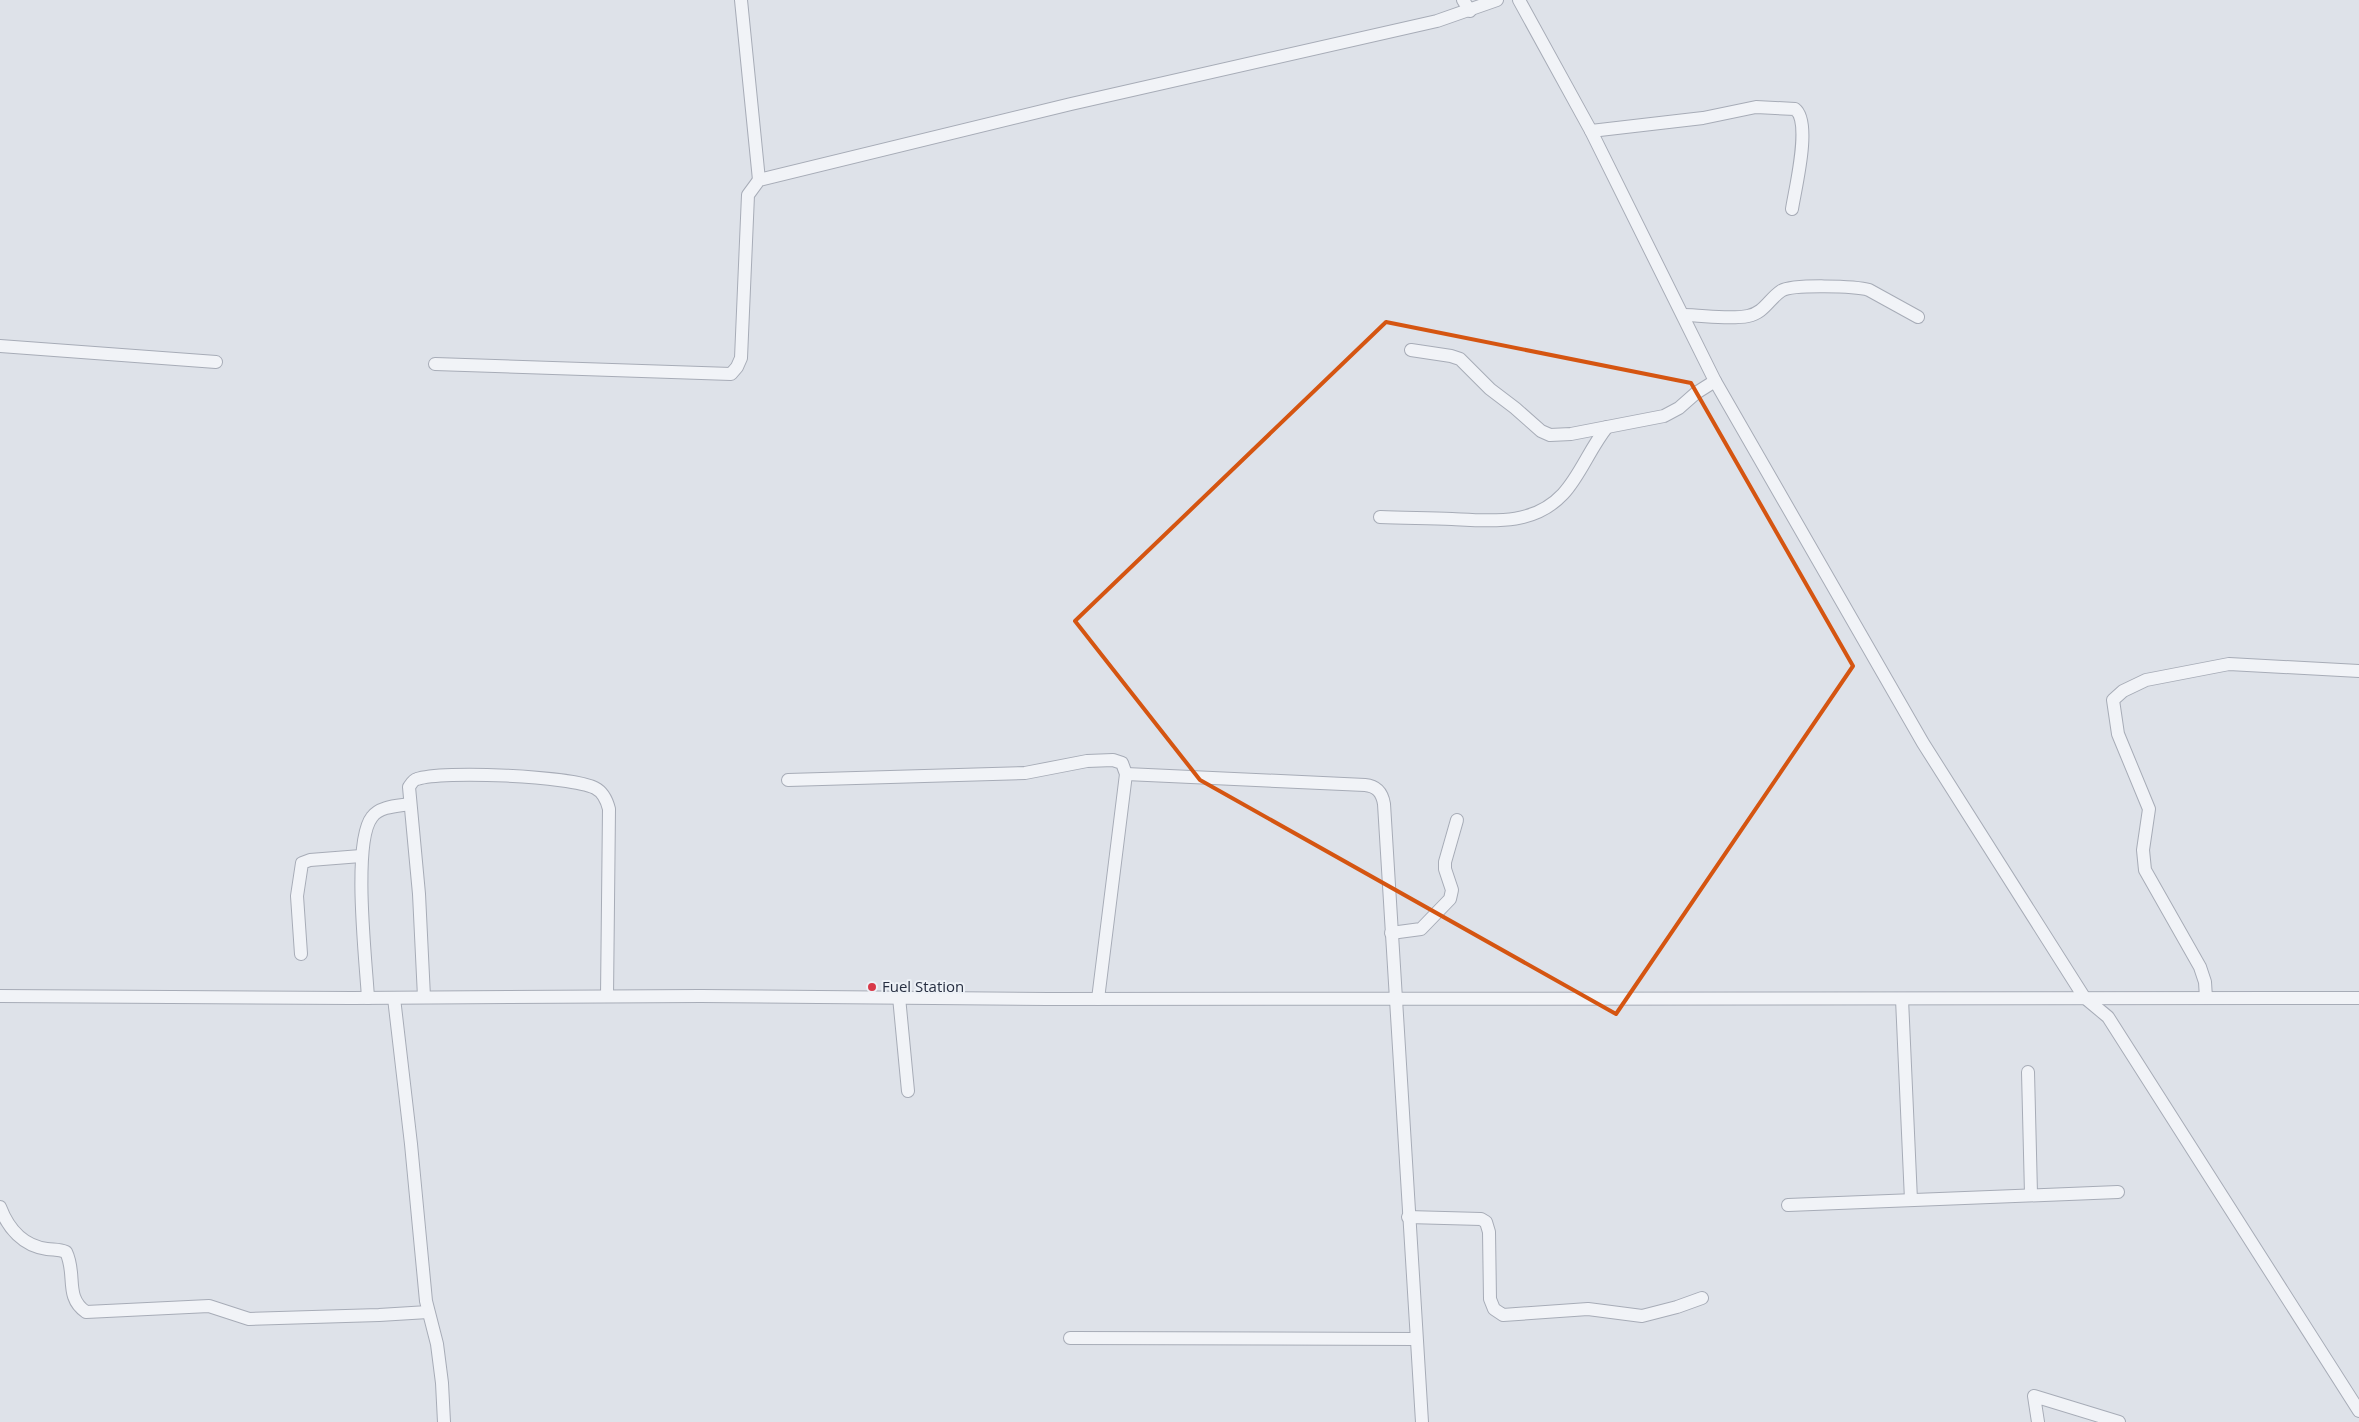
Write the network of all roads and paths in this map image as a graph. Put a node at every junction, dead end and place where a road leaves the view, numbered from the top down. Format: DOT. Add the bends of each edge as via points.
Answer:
graph roads {
  1 [pos="741,0"];
  2 [pos="1497,0"];
  3 [pos="1519,0"];
  4 [pos="1467,5"];
  5 [pos="1591,132"];
  6 [pos="759,180"];
  7 [pos="1792,209"];
  8 [pos="1682,315"];
  9 [pos="1918,317"];
  10 [pos="0,346"];
  11 [pos="1411,350"];
  12 [pos="216,362"];
  13 [pos="435,364"];
  14 [pos="1714,381"];
  15 [pos="1607,427"];
  16 [pos="1380,517"];
  17 [pos="2359,671"];
  18 [pos="1126,774"];
  19 [pos="788,780"];
  20 [pos="410,804"];
  21 [pos="1457,820"];
  22 [pos="361,856"];
  23 [pos="1391,933"];
  24 [pos="301,954"];
  25 [pos="0,996"];
  26 [pos="607,996"];
  27 [pos="424,997"];
  28 [pos="899,997"];
  29 [pos="2084,997"];
  30 [pos="368,998"];
  31 [pos="394,998"];
  32 [pos="1395,998"];
  33 [pos="1902,998"];
  34 [pos="2206,998"];
  35 [pos="2359,998"];
  36 [pos="1098,999"];
  37 [pos="2028,1072"];
  38 [pos="908,1091"];
  39 [pos="2118,1192"];
  40 [pos="2031,1194"];
  41 [pos="1911,1200"];
  42 [pos="1788,1206"];
  43 [pos="0,1207"];
  44 [pos="1408,1217"];
  45 [pos="1702,1298"];
  46 [pos="428,1312"];
  47 [pos="1070,1338"];
  48 [pos="1416,1339"];
  49 [pos="2359,1412"];
  50 [pos="444,1422"];
  51 [pos="1422,1422"];
  52 [pos="2038,1422"];
  53 [pos="2120,1422"];
  1 -- 6 [label="street"];
  2 -- 4 [label="street"];
  3 -- 5 [label="street"];
  4 -- 6 [label="street" via="1437,21 1070,104"];
  5 -- 7 [label="street" via="1703,118 1756,107 1795,109 1802,117 1803,136"];
  5 -- 8 [label="street"];
  6 -- 13 [label="street" via="748,195 741,358 730,374"];
  8 -- 9 [label="street" via="1750,316 1762,310 1784,290 1860,287"];
  8 -- 14 [label="street"];
  10 -- 12 [label="street"];
  11 -- 15 [label="street" via="1460,359 1490,390 1545,433 1571,434"];
  14 -- 15 [label="street" via="1680,408 1664,416"];
  14 -- 29 [label="street" via="1923,743"];
  15 -- 16 [label="street" via="1564,494 1533,514 1501,521"];
  17 -- 34 [label="street" via="2229,664 2146,680 2122,691 2113,700 2118,734 2149,809 2143,850 2145,870 2200,967"];
  18 -- 19 [label="street" via="1120,762 1100,760 1025,773"];
  18 -- 23 [label="street" via="1374,787 1383,798"];
  18 -- 36 [label="street"];
  20 -- 22 [label="street" via="385,808 372,815 365,829"];
  20 -- 26 [label="street" via="409,787 414,780 440,776 531,777 587,785 598,790 609,810"];
  20 -- 27 [label="street"];
  21 -- 23 [label="street" via="1445,862 1452,890 1450,899 1421,930"];
  22 -- 24 [label="street" via="302,863 297,896"];
  22 -- 30 [label="street"];
  23 -- 32 [label="street"];
  25 -- 30 [label="street"];
  26 -- 27 [label="street"];
  26 -- 28 [label="street"];
  27 -- 31 [label="street"];
  28 -- 36 [label="street"];
  28 -- 38 [label="street"];
  29 -- 33 [label="street"];
  29 -- 34 [label="street"];
  29 -- 49 [label="street" via="2108,1016"];
  30 -- 31 [label="street"];
  31 -- 46 [label="street"];
  32 -- 33 [label="street"];
  32 -- 36 [label="street"];
  32 -- 44 [label="street"];
  33 -- 41 [label="street"];
  34 -- 35 [label="street"];
  37 -- 40 [label="street"];
  39 -- 40 [label="street"];
  40 -- 41 [label="street"];
  41 -- 42 [label="street"];
  43 -- 46 [label="street" via="17,1235 31,1245 66,1252 70,1260 73,1298 86,1312 209,1306 250,1319"];
  44 -- 45 [label="street" via="1481,1219 1486,1222 1489,1229 1490,1299 1494,1309 1503,1315 1588,1309 1642,1316"];
  44 -- 48 [label="street"];
  46 -- 50 [label="street" via="437,1344"];
  47 -- 48 [label="street"];
  48 -- 51 [label="street"];
  52 -- 53 [label="street" via="2034,1396"];
}
